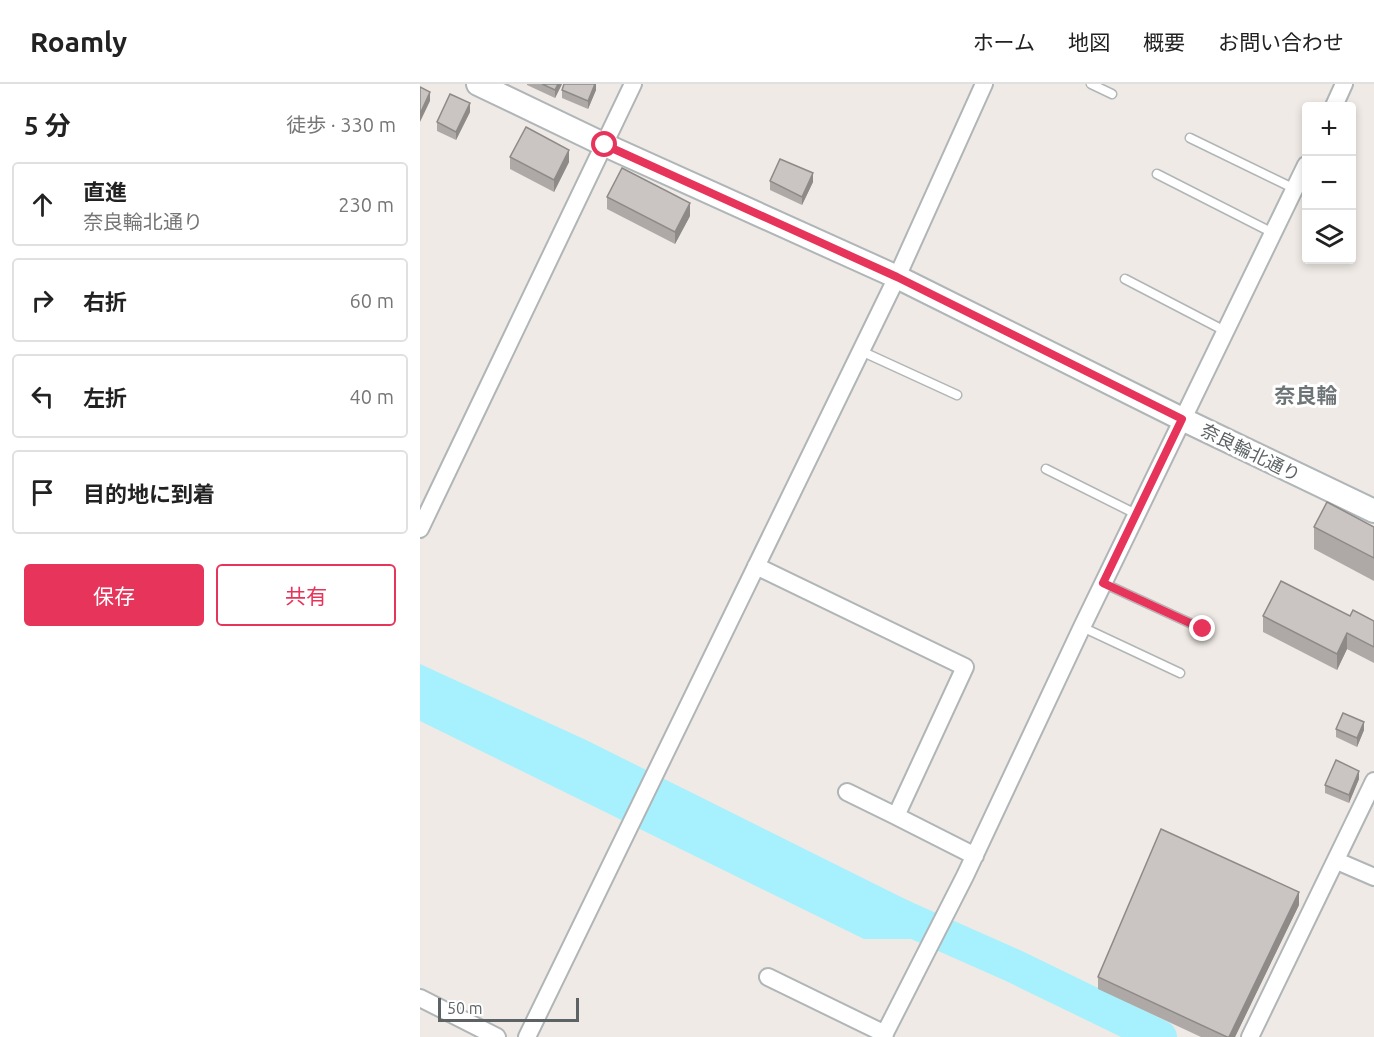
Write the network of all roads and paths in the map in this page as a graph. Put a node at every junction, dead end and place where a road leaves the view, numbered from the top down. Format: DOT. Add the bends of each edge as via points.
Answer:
graph roads {
  1 [pos="478,84"];
  2 [pos="633,84"];
  3 [pos="1091,84"];
  4 [pos="1344,84"];
  5 [pos="978,86"];
  6 [pos="1112,94"];
  7 [pos="1336,102"];
  8 [pos="1190,138"];
  9 [pos="605,145"];
  10 [pos="1157,174"];
  11 [pos="1302,174"];
  12 [pos="1295,189"];
  13 [pos="1273,232"];
  14 [pos="897,277"];
  15 [pos="1125,279"];
  16 [pos="1225,331"];
  17 [pos="861,351"];
  18 [pos="957,395"];
  19 [pos="1182,419"];
  20 [pos="1046,469"];
  21 [pos="1374,511"];
  22 [pos="1136,514"];
  23 [pos="420,529"];
  24 [pos="756,566"];
  25 [pos="1103,583"];
  26 [pos="1082,627"];
  27 [pos="1203,629"];
  28 [pos="1180,674"];
  29 [pos="1374,781"];
  30 [pos="848,792"];
  31 [pos="896,816"];
  32 [pos="975,856"];
  33 [pos="1337,861"];
  34 [pos="1374,877"];
  35 [pos="768,977"];
  36 [pos="420,998"];
  37 [pos="884,1035"];
  38 [pos="497,1037"];
  39 [pos="527,1037"];
  40 [pos="1250,1037"];
  1 -- 9 [label="street, 奈良輪北通り"];
  2 -- 9 [label="street"];
  3 -- 6 [label="lane"];
  4 -- 7 [label="street"];
  5 -- 14 [label="street"];
  8 -- 12 [label="lane"];
  9 -- 14 [label="street, 奈良輪北通り"];
  9 -- 23 [label="street"];
  10 -- 13 [label="lane"];
  11 -- 12 [label="street"];
  12 -- 13 [label="street"];
  13 -- 16 [label="street"];
  14 -- 17 [label="street"];
  14 -- 19 [label="street, 奈良輪北通り"];
  15 -- 16 [label="lane"];
  16 -- 19 [label="street"];
  17 -- 18 [label="lane"];
  17 -- 24 [label="street"];
  19 -- 21 [label="street, 奈良輪北通り"];
  19 -- 22 [label="street"];
  20 -- 22 [label="lane"];
  22 -- 25 [label="street"];
  24 -- 31 [label="street" via="965,667"];
  24 -- 39 [label="street"];
  25 -- 26 [label="street"];
  25 -- 27 [label="lane"];
  26 -- 28 [label="lane"];
  26 -- 32 [label="street"];
  29 -- 33 [label="street"];
  30 -- 31 [label="street"];
  31 -- 32 [label="street"];
  32 -- 37 [label="street"];
  33 -- 34 [label="street"];
  33 -- 40 [label="street"];
  35 -- 37 [label="street"];
  36 -- 38 [label="street"];
}
